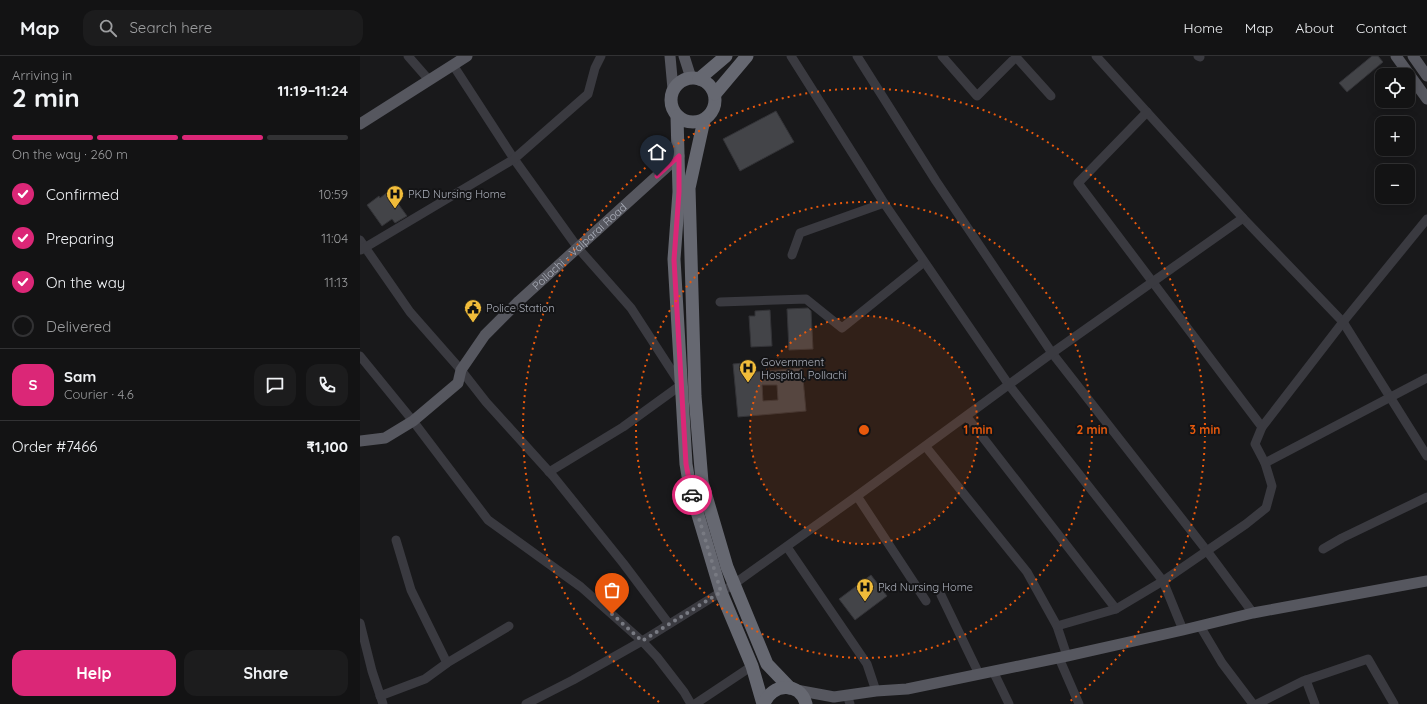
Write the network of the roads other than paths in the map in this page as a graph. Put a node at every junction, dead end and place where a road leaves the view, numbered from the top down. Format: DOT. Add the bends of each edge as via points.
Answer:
graph roads {
  1 [pos="408,56"];
  2 [pos="468,56"];
  3 [pos="601,56"];
  4 [pos="670,56"];
  5 [pos="684,56"];
  6 [pos="726,56"];
  7 [pos="747,56"];
  8 [pos="791,56"];
  9 [pos="857,56"];
  10 [pos="942,56"];
  11 [pos="1015,56"];
  12 [pos="1096,56"];
  13 [pos="1396,56"];
  14 [pos="1413,56"];
  15 [pos="453,65"];
  16 [pos="1427,76"];
  17 [pos="695,78"];
  18 [pos="429,80"];
  19 [pos="673,89"];
  20 [pos="715,94"];
  21 [pos="1051,96"];
  22 [pos="1427,99"];
  23 [pos="1147,112"];
  24 [pos="677,116"];
  25 [pos="704,120"];
  26 [pos="360,124"];
  27 [pos="679,156"];
  28 [pos="514,159"];
  29 [pos="884,203"];
  30 [pos="1243,218"];
  31 [pos="1427,219"];
  32 [pos="362,246"];
  33 [pos="578,248"];
  34 [pos="792,255"];
  35 [pos="924,262"];
  36 [pos="1153,282"];
  37 [pos="720,302"];
  38 [pos="1343,322"];
  39 [pos="1052,353"];
  40 [pos="360,356"];
  41 [pos="461,370"];
  42 [pos="1427,378"];
  43 [pos="681,385"];
  44 [pos="1009,385"];
  45 [pos="1390,397"];
  46 [pos="966,417"];
  47 [pos="413,421"];
  48 [pos="1262,427"];
  49 [pos="360,441"];
  50 [pos="926,447"];
  51 [pos="1427,456"];
  52 [pos="1265,463"];
  53 [pos="549,472"];
  54 [pos="857,496"];
  55 [pos="1427,497"];
  56 [pos="396,540"];
  57 [pos="787,547"];
  58 [pos="1323,549"];
  59 [pos="1207,551"];
  60 [pos="1163,581"];
  61 [pos="1427,581"];
  62 [pos="734,584"];
  63 [pos="721,592"];
  64 [pos="941,595"];
  65 [pos="926,601"];
  66 [pos="1116,609"];
  67 [pos="1253,613"];
  68 [pos="360,623"];
  69 [pos="669,624"];
  70 [pos="509,626"];
  71 [pos="1058,626"];
  72 [pos="1200,626"];
  73 [pos="1183,630"];
  74 [pos="642,641"];
  75 [pos="1063,657"];
  76 [pos="447,663"];
  77 [pos="752,666"];
  78 [pos="993,671"];
  79 [pos="980,674"];
  80 [pos="1306,680"];
  81 [pos="793,689"];
  82 [pos="876,691"];
  83 [pos="834,697"];
  84 [pos="382,700"];
  85 [pos="848,700"];
  86 [pos="526,704"];
  87 [pos="691,704"];
  88 [pos="695,704"];
  89 [pos="764,704"];
  90 [pos="806,704"];
  91 [pos="823,704"];
  92 [pos="1008,704"];
  93 [pos="1079,704"];
  94 [pos="1253,704"];
  95 [pos="1257,704"];
  96 [pos="1315,704"];
  97 [pos="1394,704"];
  1 -- 18 [label="street"];
  2 -- 15 [label="main road"];
  3 -- 28 [label="street" via="588,94"];
  4 -- 19 [label="main road"];
  5 -- 17 [label="main road"];
  6 -- 17 [label="highway"];
  7 -- 20 [label="highway"];
  8 -- 29 [label="street"];
  9 -- 39 [label="street" via="936,181"];
  10 -- 11 [label="street" via="977,96"];
  11 -- 21 [label="street"];
  12 -- 23 [label="street"];
  13 -- 22 [label="main road"];
  14 -- 16 [label="main road"];
  15 -- 18 [label="main road"];
  15 -- 28 [label="street"];
  17 -- 19 [label="highway" via="684,79"];
  17 -- 20 [label="highway" via="706,82"];
  18 -- 26 [label="main road"];
  19 -- 24 [label="highway" via="670,104"];
  20 -- 25 [label="highway" via="714,109"];
  23 -- 30 [label="street"];
  23 -- 36 [label="street" via="1078,183"];
  24 -- 25 [label="highway" via="690,123"];
  24 -- 27 [label="highway"];
  25 -- 62 [label="highway" via="690,188 695,396 702,482"];
  27 -- 33 [label="main road, Pollachi - Valparai Road"];
  27 -- 43 [label="highway" via="674,260"];
  28 -- 32 [label="street"];
  28 -- 33 [label="street"];
  29 -- 34 [label="street" via="800,233"];
  29 -- 35 [label="street"];
  30 -- 36 [label="street"];
  30 -- 38 [label="street"];
  31 -- 38 [label="street"];
  32 -- 41 [label="street" via="410,312"];
  33 -- 41 [label="main road, Pollachi - Valparai Road" via="518,301 485,336"];
  33 -- 43 [label="street" via="631,308"];
  35 -- 37 [label="street" via="842,328 806,299"];
  35 -- 44 [label="street"];
  36 -- 39 [label="street"];
  36 -- 48 [label="street"];
  38 -- 45 [label="street"];
  38 -- 48 [label="street"];
  39 -- 44 [label="street"];
  39 -- 59 [label="street"];
  40 -- 47 [label="street"];
  41 -- 47 [label="main road, Pollachi - Valparai Road" via="458,383"];
  41 -- 53 [label="street"];
  42 -- 45 [label="street"];
  43 -- 53 [label="street" via="624,427"];
  43 -- 63 [label="highway" via="690,488"];
  44 -- 46 [label="street"];
  44 -- 60 [label="street"];
  45 -- 51 [label="street"];
  45 -- 52 [label="street"];
  46 -- 50 [label="street"];
  46 -- 66 [label="street"];
  47 -- 49 [label="main road, Pollachi - Valparai Road" via="385,438"];
  47 -- 74 [label="street" via="488,520 581,587"];
  48 -- 52 [label="street" via="1255,444"];
  50 -- 54 [label="street"];
  50 -- 71 [label="street" via="1027,572"];
  52 -- 59 [label="street" via="1272,486 1266,508"];
  53 -- 69 [label="street"];
  54 -- 57 [label="street"];
  54 -- 65 [label="street"];
  55 -- 58 [label="street"];
  56 -- 76 [label="street" via="411,590"];
  57 -- 62 [label="street"];
  57 -- 82 [label="street" via="867,664"];
  59 -- 60 [label="street"];
  59 -- 67 [label="street"];
  60 -- 66 [label="street"];
  60 -- 73 [label="street"];
  61 -- 67 [label="main road"];
  62 -- 63 [label="street"];
  62 -- 81 [label="highway" via="767,664"];
  63 -- 69 [label="street"];
  63 -- 77 [label="highway"];
  64 -- 79 [label="street"];
  66 -- 71 [label="street"];
  67 -- 72 [label="main road"];
  68 -- 84 [label="street"];
  69 -- 74 [label="street"];
  70 -- 76 [label="street"];
  71 -- 75 [label="street"];
  72 -- 73 [label="main road"];
  72 -- 94 [label="street" via="1222,663"];
  73 -- 75 [label="main road"];
  74 -- 86 [label="street"];
  74 -- 87 [label="street" via="657,657"];
  75 -- 78 [label="main road"];
  75 -- 93 [label="street"];
  76 -- 84 [label="street" via="425,679"];
  77 -- 88 [label="street"];
  77 -- 89 [label="highway"];
  78 -- 79 [label="main road"];
  78 -- 92 [label="street"];
  79 -- 82 [label="main road" via="907,689"];
  80 -- 95 [label="street"];
  80 -- 96 [label="street"];
  80 -- 97 [label="street" via="1368,659"];
  81 -- 83 [label="main road"];
  81 -- 89 [label="highway" via="776,689 770,693"];
  81 -- 90 [label="highway" via="801,695"];
  82 -- 85 [label="main road"];
  83 -- 85 [label="main road"];
  83 -- 91 [label="main road"];
}
